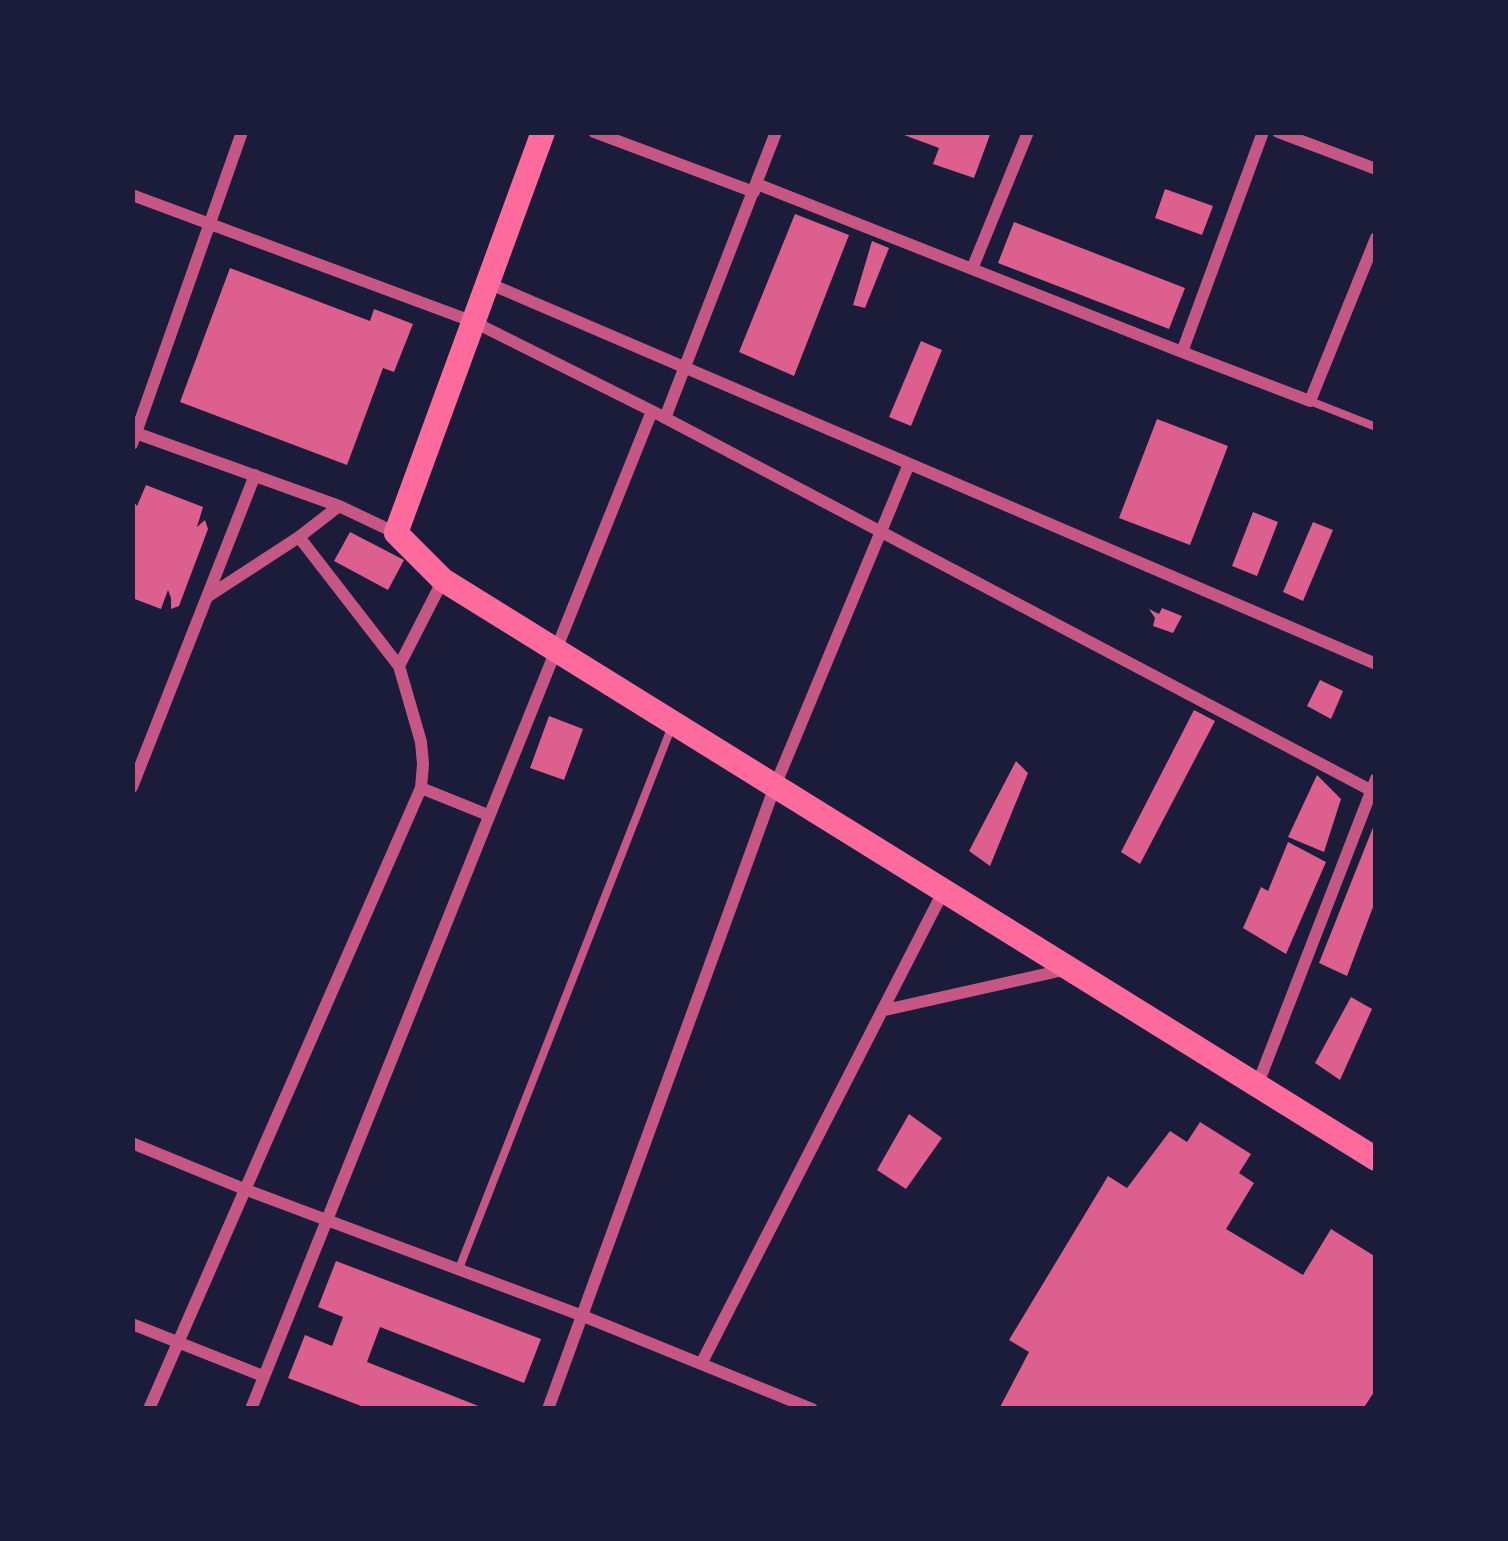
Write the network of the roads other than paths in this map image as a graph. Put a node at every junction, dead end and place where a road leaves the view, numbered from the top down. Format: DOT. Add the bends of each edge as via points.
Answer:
graph roads {
  1 [pos="242,132"];
  2 [pos="543,132"];
  3 [pos="594,132"];
  4 [pos="776,132"];
  5 [pos="1028,132"];
  6 [pos="1263,132"];
  7 [pos="1278,132"];
  8 [pos="1376,169"];
  9 [pos="755,188"];
  10 [pos="132,195"];
  11 [pos="209,223"];
  12 [pos="1376,238"];
  13 [pos="972,269"];
  14 [pos="488,284"];
  15 [pos="474,322"];
  16 [pos="1182,352"];
  17 [pos="686,368"];
  18 [pos="1310,401"];
  19 [pos="659,415"];
  20 [pos="1376,427"];
  21 [pos="133,436"];
  22 [pos="909,464"];
  23 [pos="255,475"];
  24 [pos="339,506"];
  25 [pos="881,531"];
  26 [pos="396,532"];
  27 [pos="299,537"];
  28 [pos="443,580"];
  29 [pos="207,597"];
  30 [pos="555,651"];
  31 [pos="1376,664"];
  32 [pos="399,666"];
  33 [pos="672,725"];
  34 [pos="775,786"];
  35 [pos="132,787"];
  36 [pos="421,788"];
  37 [pos="1374,788"];
  38 [pos="488,815"];
  39 [pos="944,890"];
  40 [pos="1069,968"];
  41 [pos="885,1010"];
  42 [pos="1257,1087"];
  43 [pos="132,1143"];
  44 [pos="1376,1159"];
  45 [pos="244,1190"];
  46 [pos="326,1221"];
  47 [pos="458,1271"];
  48 [pos="583,1316"];
  49 [pos="132,1324"];
  50 [pos="178,1342"];
  51 [pos="700,1364"];
  52 [pos="263,1376"];
  53 [pos="149,1409"];
  54 [pos="251,1409"];
  55 [pos="548,1409"];
  56 [pos="812,1409"];
  1 -- 11 [label="street"];
  2 -- 14 [label="main road"];
  3 -- 9 [label="street"];
  4 -- 9 [label="street"];
  5 -- 13 [label="street"];
  6 -- 16 [label="street"];
  7 -- 8 [label="street"];
  9 -- 13 [label="street"];
  9 -- 17 [label="street"];
  10 -- 11 [label="street"];
  11 -- 15 [label="street"];
  11 -- 21 [label="street"];
  12 -- 18 [label="street"];
  13 -- 16 [label="street"];
  14 -- 15 [label="main road"];
  14 -- 17 [label="street"];
  15 -- 19 [label="street"];
  15 -- 26 [label="main road"];
  16 -- 18 [label="street"];
  17 -- 19 [label="street"];
  17 -- 22 [label="street"];
  18 -- 20 [label="lane"];
  19 -- 25 [label="street"];
  19 -- 30 [label="street"];
  21 -- 23 [label="street"];
  22 -- 25 [label="street"];
  22 -- 31 [label="street"];
  23 -- 24 [label="street"];
  23 -- 29 [label="street"];
  24 -- 26 [label="street"];
  24 -- 27 [label="street"];
  25 -- 34 [label="street"];
  25 -- 37 [label="street"];
  26 -- 28 [label="main road"];
  27 -- 29 [label="street"];
  27 -- 32 [label="street"];
  28 -- 30 [label="main road"];
  28 -- 32 [label="street"];
  29 -- 35 [label="street"];
  30 -- 33 [label="main road"];
  30 -- 38 [label="street"];
  32 -- 36 [label="street" via="421,742"];
  33 -- 34 [label="main road"];
  33 -- 47 [label="lane"];
  34 -- 39 [label="main road"];
  34 -- 48 [label="street"];
  36 -- 38 [label="street"];
  36 -- 45 [label="street"];
  37 -- 42 [label="street"];
  38 -- 46 [label="street"];
  39 -- 40 [label="main road"];
  39 -- 41 [label="street"];
  40 -- 41 [label="street"];
  40 -- 42 [label="main road"];
  41 -- 51 [label="street"];
  42 -- 44 [label="main road"];
  43 -- 45 [label="street"];
  45 -- 46 [label="street"];
  45 -- 50 [label="street"];
  46 -- 47 [label="street"];
  46 -- 52 [label="street"];
  47 -- 48 [label="street"];
  48 -- 51 [label="street"];
  48 -- 55 [label="street"];
  49 -- 50 [label="street"];
  50 -- 52 [label="street"];
  50 -- 53 [label="street"];
  51 -- 56 [label="street"];
  52 -- 54 [label="street"];
}
